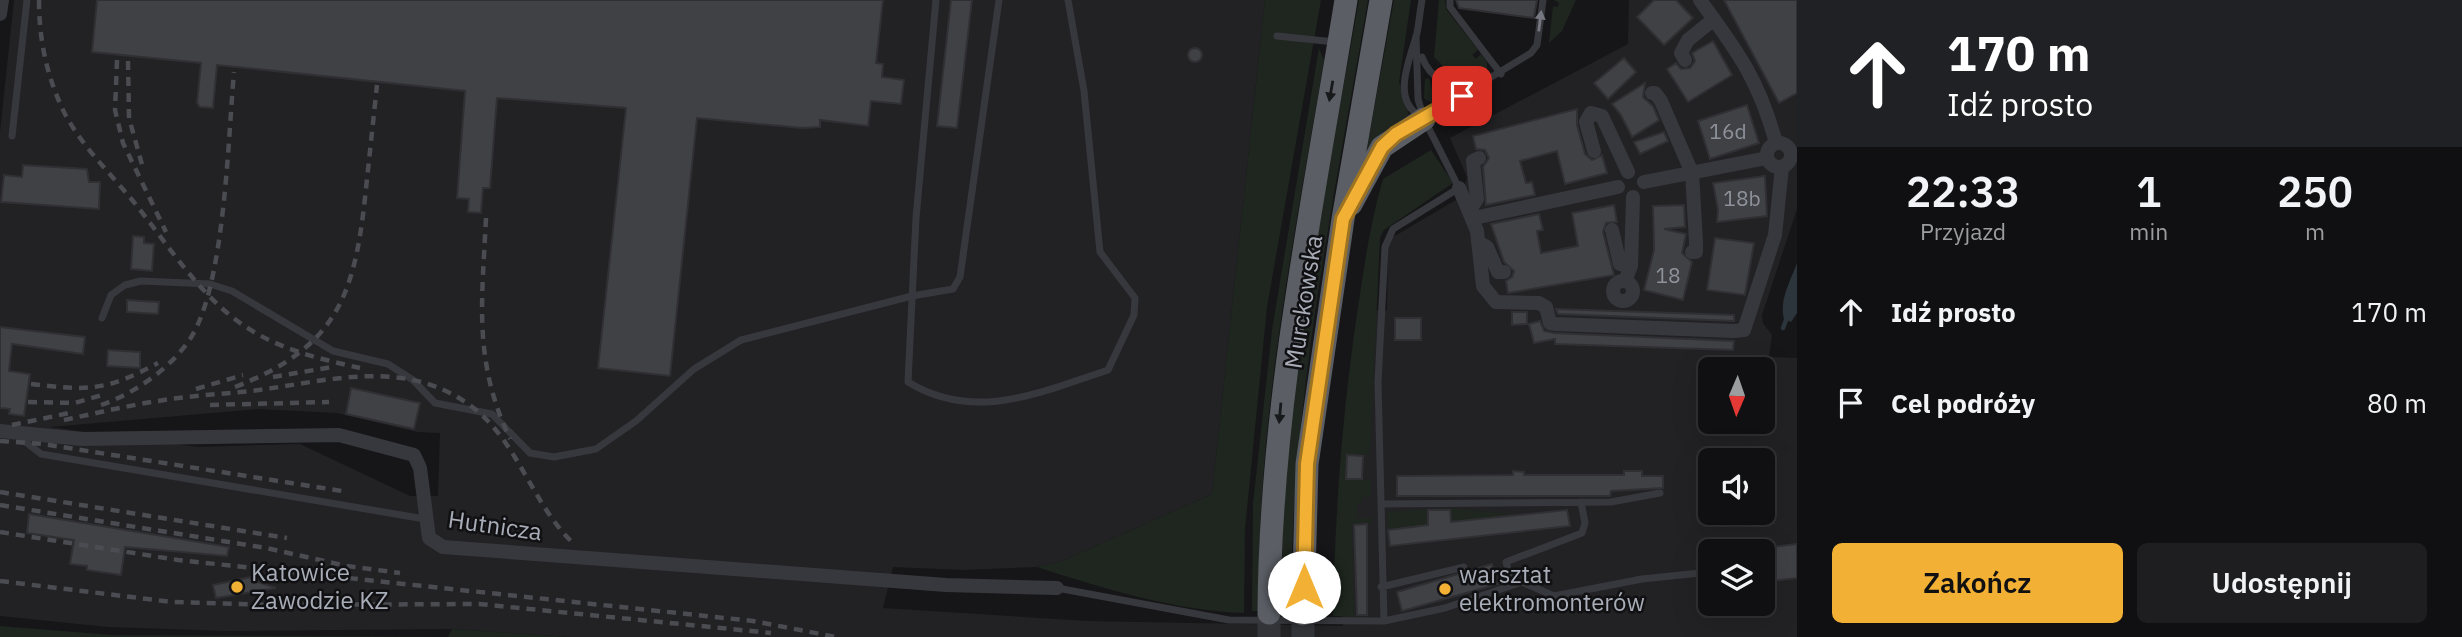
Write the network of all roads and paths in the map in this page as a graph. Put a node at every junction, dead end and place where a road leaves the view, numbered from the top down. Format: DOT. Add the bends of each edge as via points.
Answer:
graph roads {
  1 [pos="2,0"];
  2 [pos="27,0"];
  3 [pos="936,0"];
  4 [pos="999,0"];
  5 [pos="1068,0"];
  6 [pos="1346,0"];
  7 [pos="1381,0"];
  8 [pos="1422,0"];
  9 [pos="1450,0"];
  10 [pos="1543,0"];
  11 [pos="1700,0"];
  12 [pos="0,15"];
  13 [pos="1714,19"];
  14 [pos="1277,36"];
  15 [pos="1416,36"];
  16 [pos="1339,42"];
  17 [pos="1685,60"];
  18 [pos="1501,74"];
  19 [pos="1480,86"];
  20 [pos="1652,93"];
  21 [pos="1424,119"];
  22 [pos="12,136"];
  23 [pos="1776,143"];
  24 [pos="1594,151"];
  25 [pos="1479,158"];
  26 [pos="1767,158"];
  27 [pos="1782,167"];
  28 [pos="1628,172"];
  29 [pos="1692,173"];
  30 [pos="1644,182"];
  31 [pos="1618,187"];
  32 [pos="1459,188"];
  33 [pos="1633,197"];
  34 [pos="1472,214"];
  35 [pos="1343,219"];
  36 [pos="1612,230"];
  37 [pos="1478,242"];
  38 [pos="1692,252"];
  39 [pos="1630,266"];
  40 [pos="1504,272"];
  41 [pos="912,296"];
  42 [pos="102,318"];
  43 [pos="1628,327"];
  44 [pos="0,431"];
  45 [pos="16,435"];
  46 [pos="1660,493"];
  47 [pos="1581,502"];
  48 [pos="1381,504"];
  49 [pos="425,519"];
  50 [pos="1464,567"];
  51 [pos="1698,573"];
  52 [pos="1512,585"];
  53 [pos="1381,587"];
  54 [pos="1057,588"];
  55 [pos="1269,613"];
  56 [pos="1303,614"];
  57 [pos="1384,621"];
  1 -- 12 [label="street"];
  2 -- 22 [label="lane"];
  3 -- 41 [label="lane"];
  4 -- 41 [label="lane" via="960,277 953,289"];
  5 -- 41 [label="lane" via="1084,91 1100,252 1135,298 1134,315 1108,370 1039,395 998,403 929,395 908,382"];
  6 -- 16 [label="highway, Murckowska"];
  7 -- 35 [label="highway, Murckowska"];
  8 -- 15 [label="lane"];
  9 -- 18 [label="lane" via="1450,7"];
  18 -- 10 [label="lane, one-way" via="1537,46"];
  11 -- 13 [label="street"];
  13 -- 17 [label="street" via="1683,35"];
  13 -- 23 [label="street" via="1762,93"];
  14 -- 16 [label="lane"];
  15 -- 19 [label="lane" via="1422,60 1437,78 1461,89"];
  15 -- 21 [label="lane" via="1418,99"];
  15 -- 21 [label="lane" via="1405,64 1406,93 1414,113"];
  16 -- 55 [label="highway, Murckowska, one-way" via="1282,393 1272,497"];
  18 -- 19 [label="lane"];
  19 -- 21 [label="lane"];
  20 -- 29 [label="street" via="1661,101"];
  21 -- 32 [label="lane"];
  21 -- 35 [label="highway" via="1382,147"];
  23 -- 26 [label="street"];
  23 -- 27 [label="street" via="1791,150 1792,158"];
  24 -- 28 [label="street" via="1586,122 1591,113 1602,116"];
  25 -- 34 [label="street" via="1473,161 1477,199"];
  26 -- 27 [label="street" via="1771,165"];
  26 -- 29 [label="street" via="1730,158"];
  27 -- 43 [label="street" via="1776,235 1744,330"];
  28 -- 30 [label="street" via="1637,172"];
  28 -- 31 [label="street" via="1619,178"];
  29 -- 30 [label="street"];
  29 -- 38 [label="street" via="1696,251"];
  30 -- 33 [label="street" via="1641,194"];
  31 -- 33 [label="street" via="1623,195"];
  31 -- 34 [label="street"];
  32 -- 34 [label="street"];
  32 -- 48 [label="lane" via="1387,236 1378,382"];
  33 -- 39 [label="street"];
  34 -- 37 [label="street"];
  35 -- 56 [label="highway, Murckowska" via="1307,464"];
  36 -- 39 [label="street" via="1620,264"];
  37 -- 40 [label="street" via="1488,247 1498,272"];
  37 -- 43 [label="street" via="1483,286 1496,302 1539,303 1546,307 1550,323"];
  39 -- 43 [label="street" via="1625,281 1618,281 1612,292 1624,302"];
  41 -- 42 [label="lane" via="741,340 694,369 636,421 596,449 554,457 530,453 492,414 435,403 413,380 388,364 333,351 232,290 210,284 141,281 111,295"];
  44 -- 45 [label="street, Hutnicza"];
  45 -- 49 [label="lane" via="41,454"];
  45 -- 49 [label="street, Hutnicza" via="82,439 339,435 414,455 420,468"];
  46 -- 47 [label="lane"];
  47 -- 48 [label="lane"];
  47 -- 52 [label="lane" via="1582,533 1507,562"];
  48 -- 53 [label="lane"];
  49 -- 54 [label="street, Hutnicza" via="429,538 443,547 946,585"];
  50 -- 53 [label="lane"];
  51 -- 52 [label="lane" via="1554,596 1522,582"];
  52 -- 57 [label="lane" via="1445,608"];
  53 -- 57 [label="lane"];
  54 -- 57 [label="lane" via="1229,620"];
}
